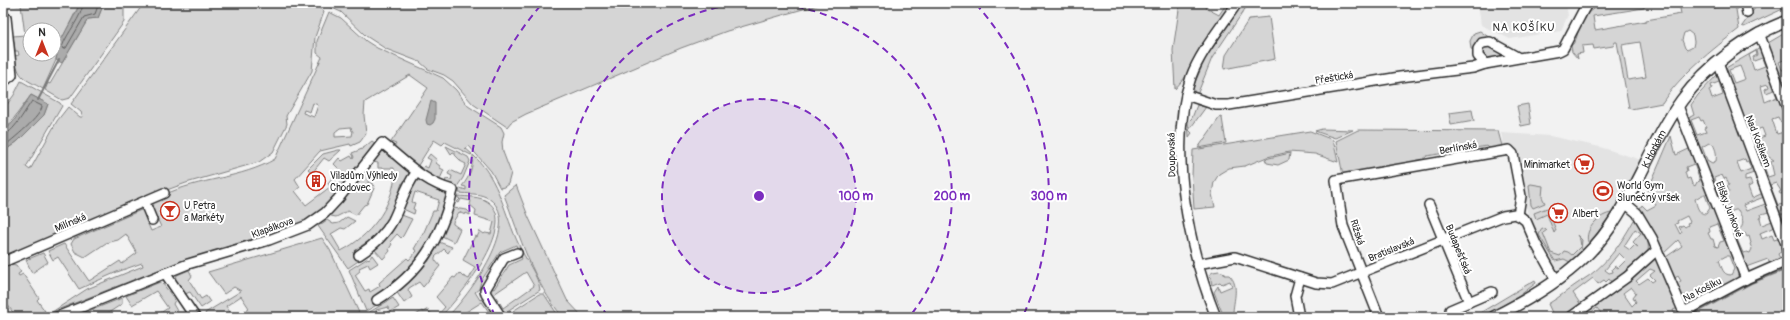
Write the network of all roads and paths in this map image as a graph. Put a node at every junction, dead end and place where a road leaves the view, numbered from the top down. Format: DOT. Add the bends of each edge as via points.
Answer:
graph roads {
  1 [pos="1238,3"];
  2 [pos="1588,3"];
  3 [pos="1745,3"];
  4 [pos="1747,13"];
  5 [pos="3,17"];
  6 [pos="1787,21"];
  7 [pos="1759,33"];
  8 [pos="1519,58"];
  9 [pos="1718,62"];
  10 [pos="1486,64"];
  11 [pos="3,81"];
  12 [pos="1186,95"];
  13 [pos="1678,106"];
  14 [pos="1787,107"];
  15 [pos="416,173"];
  16 [pos="1343,179"];
  17 [pos="164,193"];
  18 [pos="145,203"];
  19 [pos="1624,203"];
  20 [pos="1429,205"];
  21 [pos="1518,215"];
  22 [pos="152,220"];
  23 [pos="1444,240"];
  24 [pos="1657,250"];
  25 [pos="1787,251"];
  26 [pos="517,253"];
  27 [pos="359,255"];
  28 [pos="1787,261"];
  29 [pos="3,262"];
  30 [pos="1197,264"];
  31 [pos="165,273"];
  32 [pos="1362,273"];
  33 [pos="1300,278"];
  34 [pos="1746,279"];
  35 [pos="1556,280"];
  36 [pos="1492,292"];
  37 [pos="377,300"];
  38 [pos="1469,302"];
  39 [pos="1450,310"];
  40 [pos="57,317"];
  41 [pos="195,317"];
  42 [pos="501,317"];
  43 [pos="1216,317"];
  44 [pos="1299,317"];
  45 [pos="1379,317"];
  46 [pos="1494,317"];
  47 [pos="1571,317"];
  1 -- 12 [label="street, Doupovská" via="1200,58"];
  2 -- 8 [label="street, Přeštická" via="1563,48 1555,52"];
  3 -- 4 [label="street"];
  5 -- 11 [label="street" via="6,18 12,74"];
  6 -- 7 [label="main road, K Horkám"];
  7 -- 9 [label="main road, K Horkám"];
  7 -- 14 [label="street"];
  8 -- 10 [label="street, Přeštická"];
  8 -- 10 [label="street" via="1492,42 1486,42 1480,44 1478,50 1480,58"];
  9 -- 13 [label="main road, K Horkám"];
  9 -- 25 [label="street, Nad Košíkem"];
  10 -- 12 [label="street, Přeštická" via="1481,67 1229,106 1216,105"];
  12 -- 30 [label="street, Doupovská" via="1182,129 1183,190"];
  13 -- 19 [label="main road, K Horkám"];
  13 -- 34 [label="street, Elišky Junkové"];
  15 -- 27 [label="street" via="406,188 387,230"];
  15 -- 31 [label="street, Klapálkova" via="382,142 338,199 325,213 308,225"];
  15 -- 37 [label="street, Klapálkova" via="453,190 443,224 423,260 401,284"];
  16 -- 21 [label="street, Berlínská" via="1510,150 1521,196"];
  16 -- 32 [label="street, Rižská" via="1336,180 1343,226"];
  17 -- 18 [label="street, Milínská"];
  18 -- 22 [label="street"];
  18 -- 29 [label="street, Milínská"];
  19 -- 24 [label="street, Na Košíku" via="1637,213"];
  19 -- 35 [label="main road, K Horkám" via="1610,228 1589,252"];
  20 -- 23 [label="street, Budapešťská"];
  21 -- 23 [label="street, Bratislavská" via="1506,215"];
  21 -- 35 [label="street" via="1527,223"];
  23 -- 32 [label="street, Bratislavská"];
  23 -- 38 [label="street, Budapešťská"];
  24 -- 34 [label="street, Na Košíku" via="1682,308 1686,311"];
  24 -- 47 [label="street" via="1627,277"];
  26 -- 42 [label="street" via="504,258 485,290"];
  28 -- 34 [label="street"];
  30 -- 33 [label="street, Bratislavská" via="1235,257"];
  30 -- 43 [label="street, Doupovská"];
  31 -- 40 [label="street, Klapálkova"];
  31 -- 41 [label="street"];
  32 -- 33 [label="street, Bratislavská" via="1328,285"];
  32 -- 45 [label="street, Rižská"];
  33 -- 44 [label="street" via="1295,296"];
  35 -- 46 [label="main road, K Horkám" via="1529,299"];
  36 -- 38 [label="street"];
  38 -- 39 [label="street"];
}
